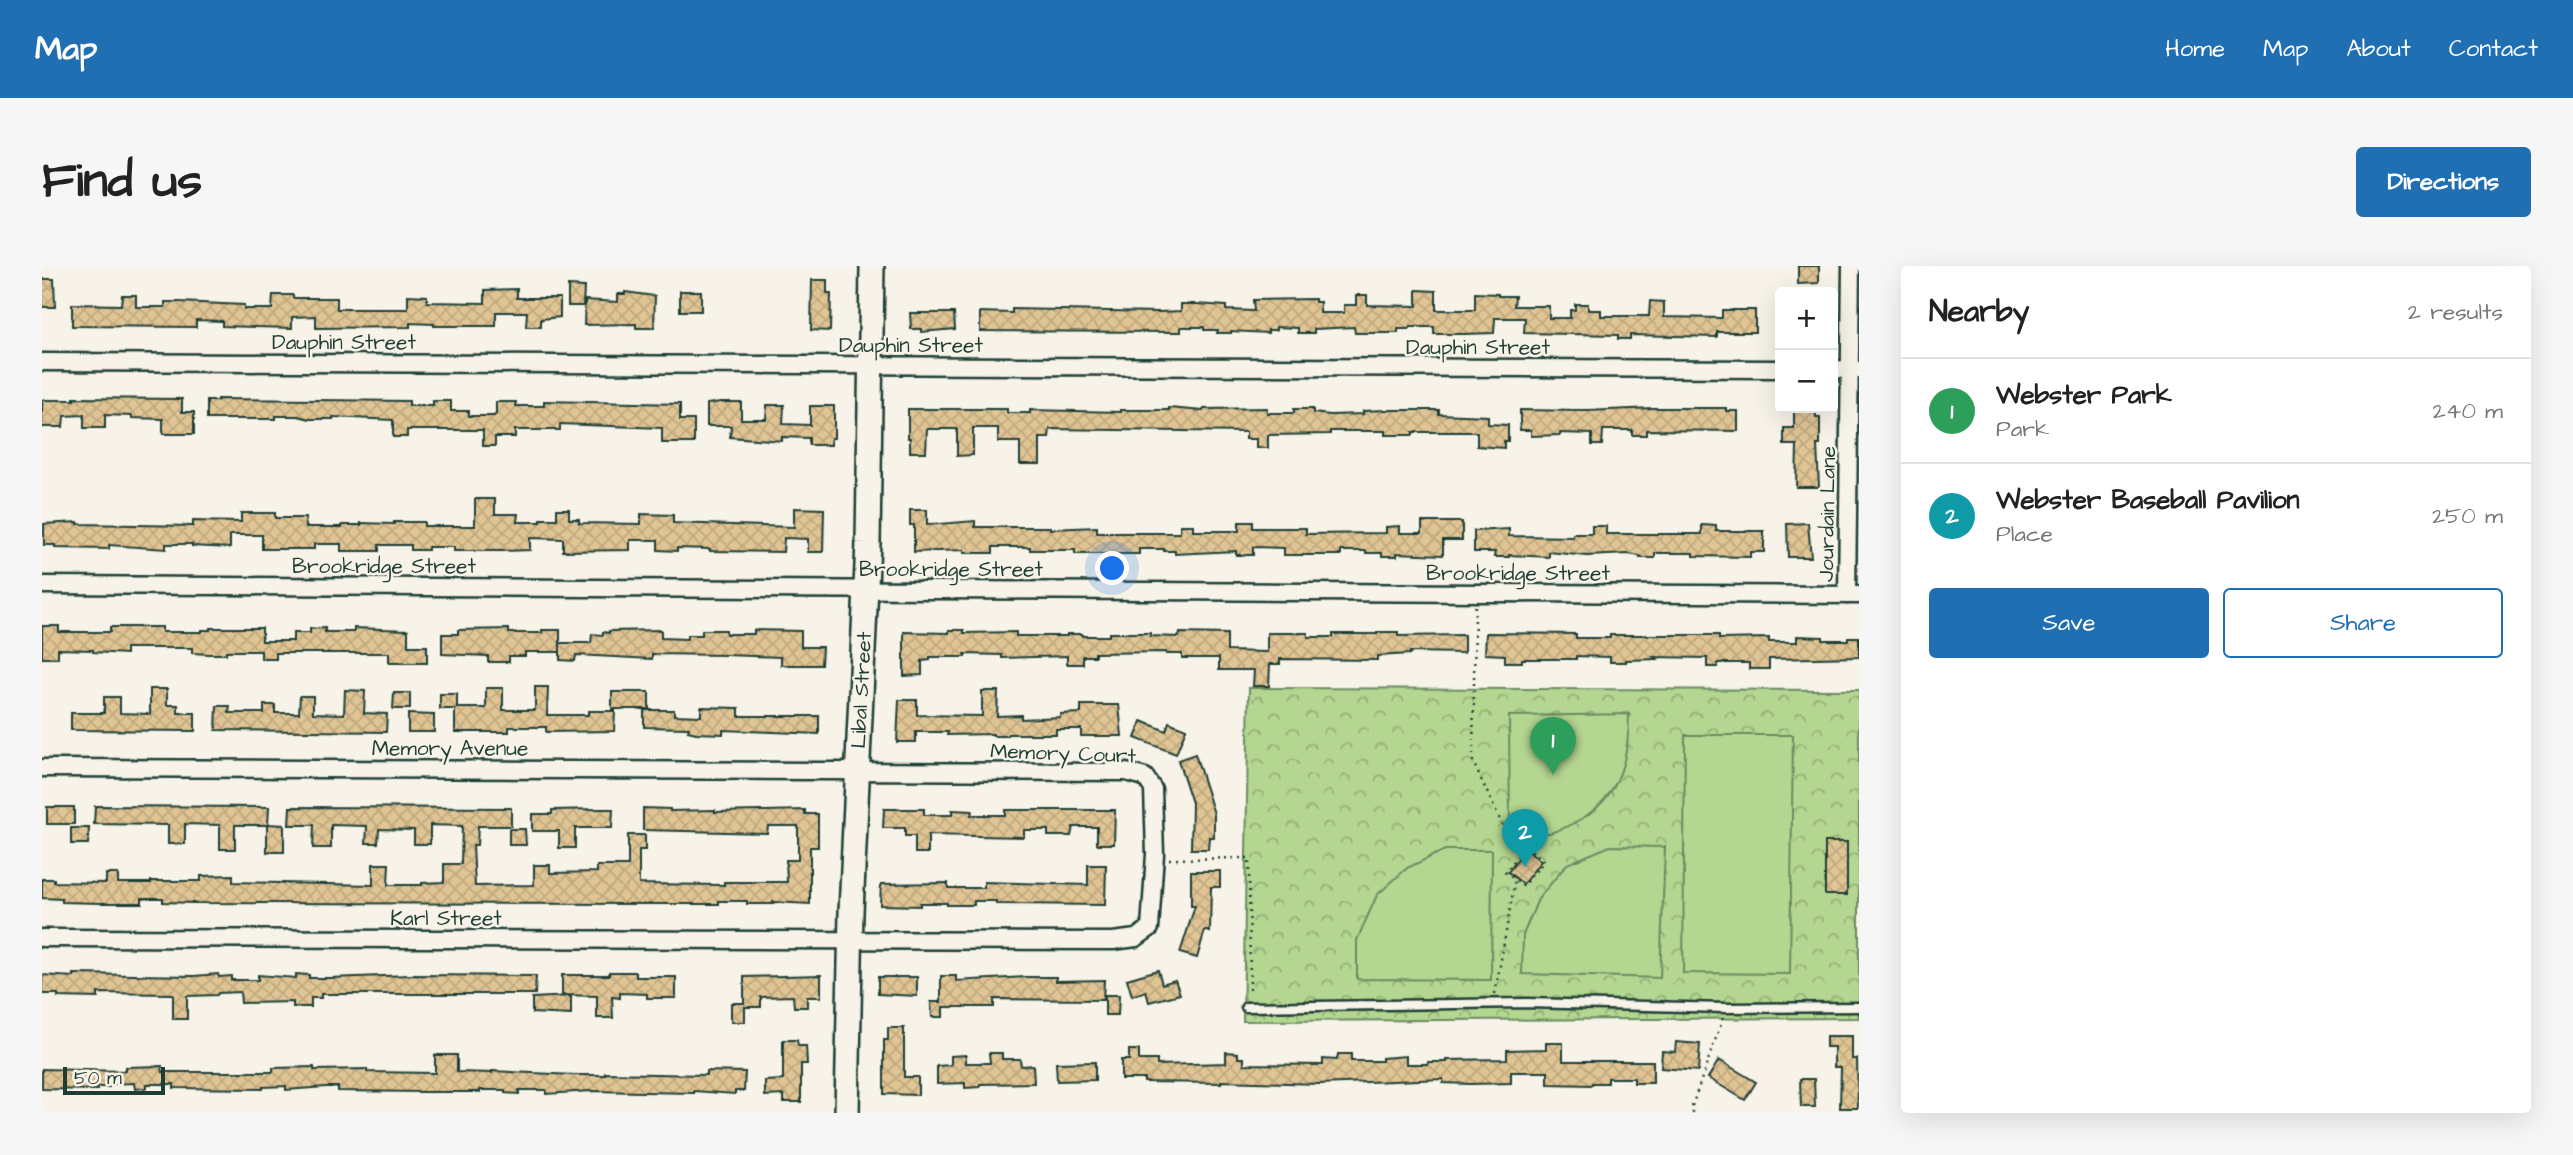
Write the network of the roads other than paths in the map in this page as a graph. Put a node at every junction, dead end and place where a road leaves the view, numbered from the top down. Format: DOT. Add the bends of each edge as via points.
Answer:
graph roads {
  1 [pos="872,266"];
  2 [pos="1851,266"];
  3 [pos="42,362"];
  4 [pos="872,366"];
  5 [pos="1775,369"];
  6 [pos="1854,370"];
  7 [pos="42,585"];
  8 [pos="866,589"];
  9 [pos="1853,595"];
  10 [pos="42,768"];
  11 [pos="857,771"];
  12 [pos="42,938"];
  13 [pos="850,941"];
  14 [pos="1248,1007"];
  15 [pos="1859,1007"];
  16 [pos="847,1113"];
  1 -- 4 [label="street, Libal Street"];
  2 -- 6 [label="street, Jourdain Lane"];
  3 -- 4 [label="street, Dauphin Street"];
  4 -- 5 [label="street, Dauphin Street"];
  4 -- 8 [label="street, Libal Street"];
  6 -- 9 [label="street, Jourdain Lane"];
  7 -- 8 [label="street, Brookridge Street"];
  8 -- 9 [label="street, Brookridge Street"];
  8 -- 11 [label="street, Libal Street"];
  10 -- 11 [label="street, Memory Avenue"];
  11 -- 13 [label="street, Libal Street"];
  11 -- 13 [label="street, Memory Court" via="1126,772 1145,777 1153,789 1155,859 1150,928 1136,938"];
  12 -- 13 [label="street, Karl Street"];
  13 -- 16 [label="street, Libal Street"];
  14 -- 15 [label="lane" via="1527,1003 1726,1009"];
}
